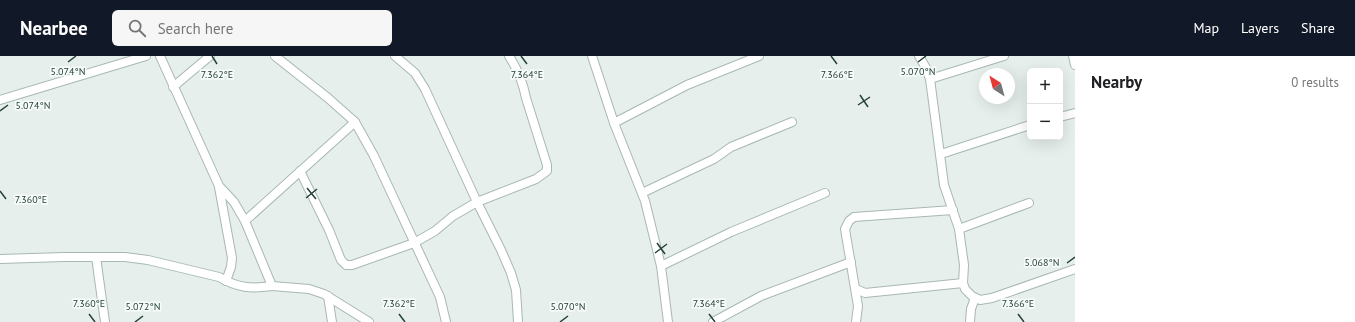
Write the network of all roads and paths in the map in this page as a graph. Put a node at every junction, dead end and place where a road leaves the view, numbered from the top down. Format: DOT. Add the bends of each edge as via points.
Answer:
graph roads {
  1 [pos="146,56"];
  2 [pos="160,56"];
  3 [pos="210,56"];
  4 [pos="275,56"];
  5 [pos="396,56"];
  6 [pos="509,56"];
  7 [pos="592,56"];
  8 [pos="759,56"];
  9 [pos="919,56"];
  10 [pos="1004,56"];
  11 [pos="1073,56"];
  12 [pos="1075,65"];
  13 [pos="930,79"];
  14 [pos="173,87"];
  15 [pos="0,100"];
  16 [pos="1075,114"];
  17 [pos="1063,116"];
  18 [pos="355,122"];
  19 [pos="614,122"];
  20 [pos="792,122"];
  21 [pos="1027,126"];
  22 [pos="940,154"];
  23 [pos="300,171"];
  24 [pos="219,186"];
  25 [pos="642,193"];
  26 [pos="824,193"];
  27 [pos="477,202"];
  28 [pos="1029,203"];
  29 [pos="953,210"];
  30 [pos="245,221"];
  31 [pos="959,229"];
  32 [pos="414,243"];
  33 [pos="96,257"];
  34 [pos="0,259"];
  35 [pos="852,262"];
  36 [pos="660,266"];
  37 [pos="1075,269"];
  38 [pos="226,281"];
  39 [pos="963,283"];
  40 [pos="272,286"];
  41 [pos="856,289"];
  42 [pos="328,296"];
  43 [pos="976,298"];
  44 [pos="105,322"];
  45 [pos="332,322"];
  46 [pos="369,322"];
  47 [pos="446,322"];
  48 [pos="518,322"];
  49 [pos="668,322"];
  50 [pos="713,322"];
  51 [pos="856,322"];
  52 [pos="970,322"];
  1 -- 15 [label="street"];
  2 -- 14 [label="street"];
  3 -- 14 [label="street"];
  4 -- 18 [label="street"];
  5 -- 27 [label="street" via="415,74 425,89"];
  6 -- 27 [label="street" via="519,72 524,87 547,171 536,179"];
  7 -- 19 [label="street"];
  8 -- 19 [label="street" via="687,85"];
  9 -- 13 [label="street"];
  10 -- 13 [label="street"];
  11 -- 12 [label="street"];
  13 -- 22 [label="street"];
  14 -- 24 [label="street"];
  16 -- 17 [label="street"];
  18 -- 23 [label="street"];
  18 -- 32 [label="street" via="374,156"];
  19 -- 25 [label="street"];
  20 -- 25 [label="street" via="731,147 714,159"];
  21 -- 22 [label="street"];
  22 -- 29 [label="street" via="944,185"];
  23 -- 30 [label="street"];
  23 -- 32 [label="street" via="341,260 346,265"];
  24 -- 30 [label="street" via="234,202"];
  24 -- 38 [label="street" via="232,258"];
  25 -- 36 [label="street"];
  26 -- 36 [label="street" via="731,232"];
  27 -- 32 [label="street"];
  27 -- 48 [label="street" via="511,273 516,290"];
  28 -- 31 [label="street"];
  29 -- 31 [label="street"];
  29 -- 35 [label="street" via="854,217 846,229"];
  30 -- 40 [label="street"];
  31 -- 39 [label="street" via="964,265"];
  32 -- 47 [label="street" via="440,297"];
  33 -- 34 [label="street"];
  33 -- 38 [label="street" via="148,260 219,277"];
  33 -- 44 [label="street"];
  35 -- 41 [label="street"];
  35 -- 50 [label="street" via="761,296"];
  36 -- 49 [label="street"];
  37 -- 43 [label="street" via="992,298"];
  38 -- 40 [label="street" via="256,288"];
  39 -- 41 [label="street" via="865,293"];
  39 -- 43 [label="street" via="965,289"];
  40 -- 42 [label="street" via="309,288"];
  41 -- 51 [label="street"];
  42 -- 45 [label="street"];
  42 -- 46 [label="street"];
  43 -- 52 [label="street" via="971,309"];
}
